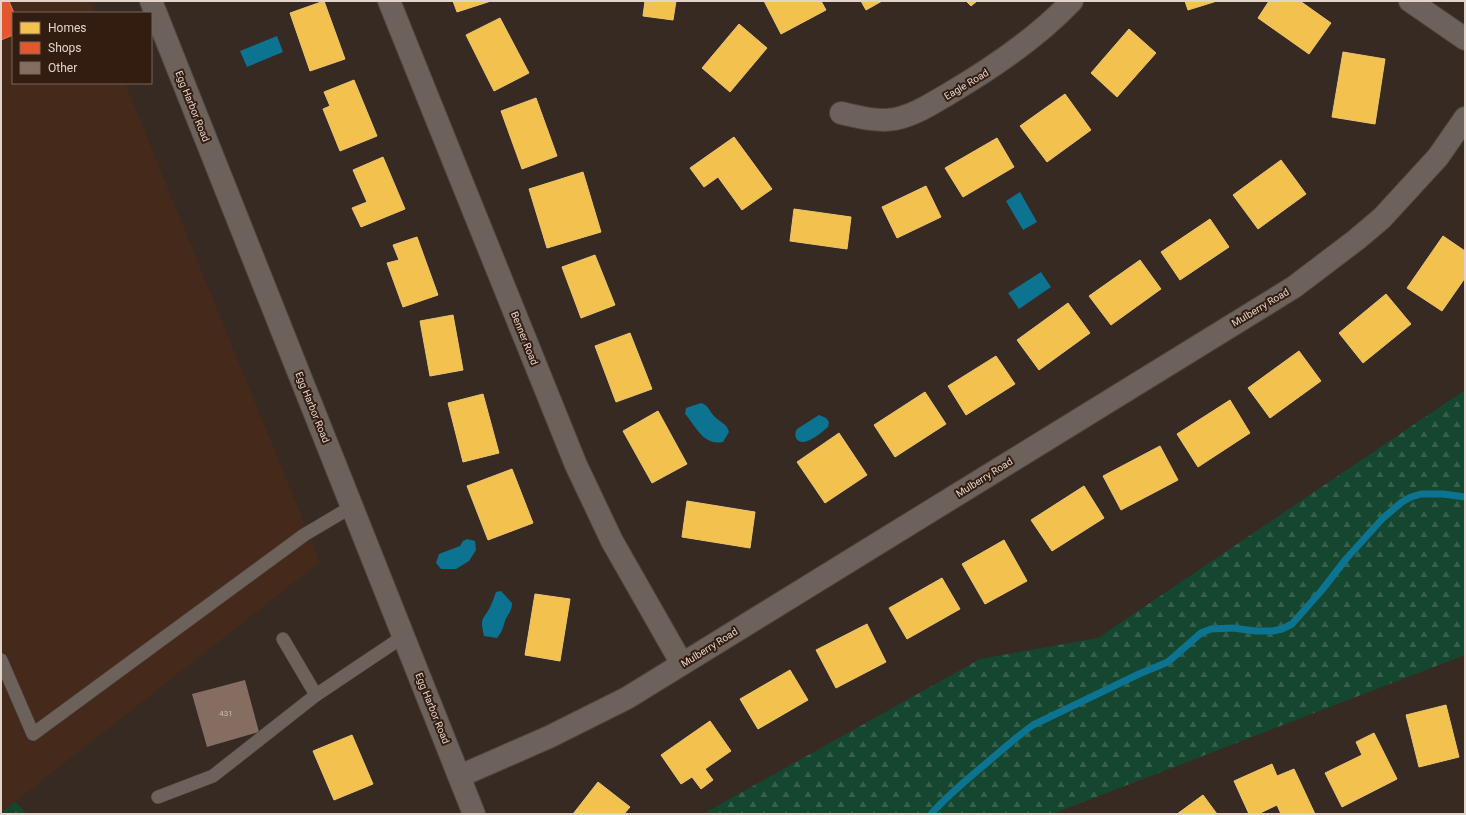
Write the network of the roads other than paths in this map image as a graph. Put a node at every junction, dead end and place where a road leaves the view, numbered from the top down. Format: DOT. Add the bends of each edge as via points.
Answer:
graph roads {
  1 [pos="151,1"];
  2 [pos="390,1"];
  3 [pos="1072,1"];
  4 [pos="1410,1"];
  5 [pos="1465,39"];
  6 [pos="841,113"];
  7 [pos="1465,118"];
  8 [pos="352,506"];
  9 [pos="404,636"];
  10 [pos="283,639"];
  11 [pos="1,660"];
  12 [pos="682,664"];
  13 [pos="316,695"];
  14 [pos="460,776"];
  15 [pos="158,797"];
  16 [pos="474,814"];
  1 -- 8 [label="street, Egg Harbor Road"];
  2 -- 12 [label="street, Benner Road" via="576,465 612,541"];
  3 -- 6 [label="street, Eagle Road" via="1019,49 923,109 895,119 867,119"];
  4 -- 5 [label="street"];
  7 -- 12 [label="street, Mulberry Road" via="1438,157 1382,218 1294,287"];
  8 -- 9 [label="street, Egg Harbor Road"];
  8 -- 11 [label="lane" via="304,535 34,734"];
  9 -- 13 [label="lane"];
  9 -- 14 [label="street, Egg Harbor Road"];
  10 -- 13 [label="lane"];
  12 -- 14 [label="street, Mulberry Road" via="627,698 517,752"];
  13 -- 15 [label="lane" via="213,776"];
  14 -- 16 [label="street, Egg Harbor Road"];
}
